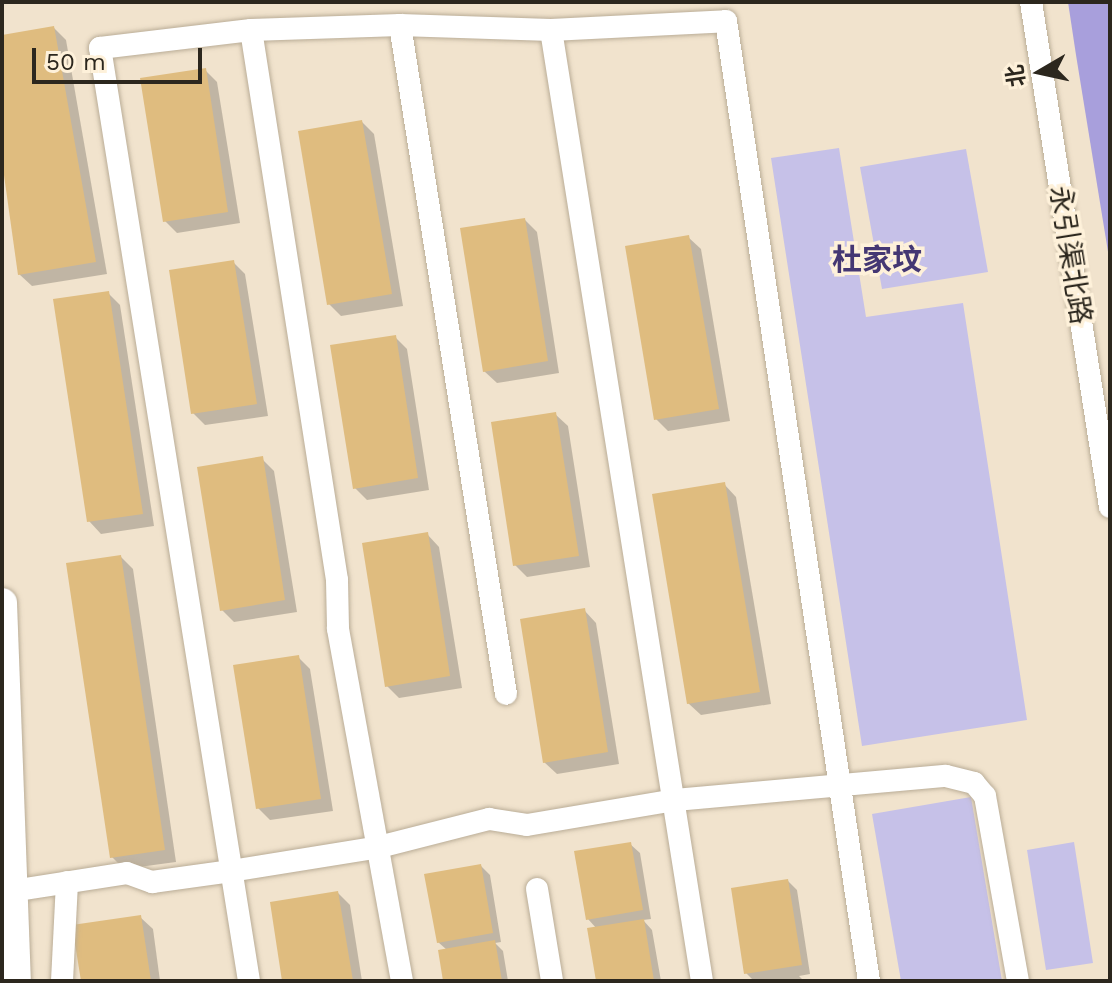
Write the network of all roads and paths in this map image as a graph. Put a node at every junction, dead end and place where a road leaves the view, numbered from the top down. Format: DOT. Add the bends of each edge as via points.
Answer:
graph roads {
  1 [pos="1031,2"];
  2 [pos="400,25"];
  3 [pos="251,30"];
  4 [pos="551,30"];
  5 [pos="1110,507"];
  6 [pos="2,607"];
  7 [pos="506,694"];
  8 [pos="840,785"];
  9 [pos="675,800"];
  10 [pos="379,847"];
  11 [pos="231,871"];
  12 [pos="67,882"];
  13 [pos="537,889"];
  14 [pos="12,891"];
  15 [pos="16,981"];
  16 [pos="62,981"];
  17 [pos="249,981"];
  18 [pos="402,981"];
  19 [pos="552,981"];
  20 [pos="702,981"];
  21 [pos="869,981"];
  22 [pos="1018,981"];
  1 -- 5 [label="street, 永引渠北路"];
  2 -- 3 [label="street"];
  2 -- 4 [label="street"];
  2 -- 7 [label="street"];
  3 -- 10 [label="street" via="337,580 338,629"];
  3 -- 11 [label="street" via="100,48"];
  4 -- 8 [label="street" via="726,21"];
  4 -- 9 [label="street"];
  6 -- 14 [label="street"];
  8 -- 9 [label="street"];
  8 -- 21 [label="street"];
  8 -- 22 [label="street" via="946,776 974,783 985,796 999,850"];
  9 -- 10 [label="street" via="527,825 489,819"];
  9 -- 20 [label="street"];
  10 -- 11 [label="street"];
  10 -- 18 [label="street"];
  11 -- 12 [label="street" via="152,882 127,873"];
  11 -- 17 [label="street"];
  12 -- 14 [label="street"];
  12 -- 16 [label="street"];
  13 -- 19 [label="street"];
  14 -- 15 [label="street"];
}
